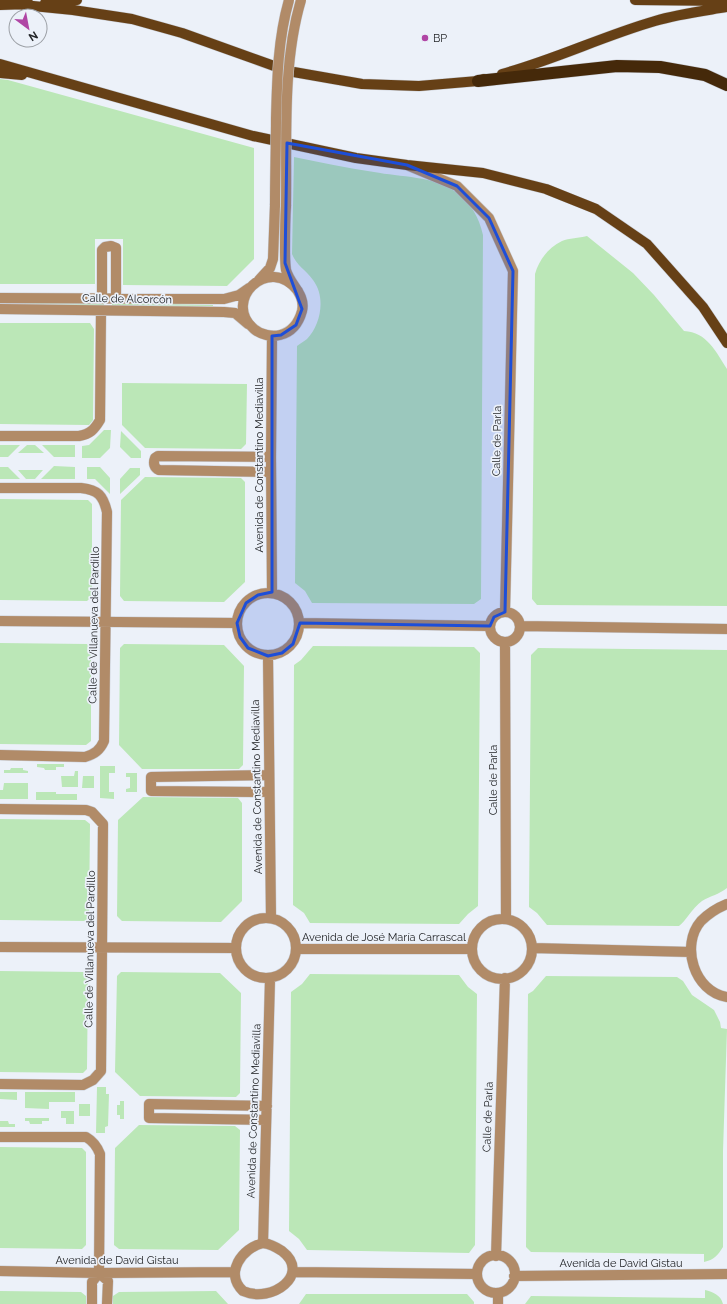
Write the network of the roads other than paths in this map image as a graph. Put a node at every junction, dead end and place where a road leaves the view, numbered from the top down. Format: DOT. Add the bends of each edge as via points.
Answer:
graph roads {
  1 [pos="77,0"];
  2 [pos="289,0"];
  3 [pos="300,0"];
  4 [pos="635,0"];
  5 [pos="727,2"];
  6 [pos="0,5"];
  7 [pos="23,5"];
  8 [pos="727,7"];
  9 [pos="0,64"];
  10 [pos="0,73"];
  11 [pos="40,76"];
  12 [pos="478,81"];
  13 [pos="727,85"];
  14 [pos="407,166"];
  15 [pos="253,285"];
  16 [pos="298,291"];
  17 [pos="0,298"];
  18 [pos="102,299"];
  19 [pos="116,299"];
  20 [pos="0,309"];
  21 [pos="101,311"];
  22 [pos="250,325"];
  23 [pos="272,336"];
  24 [pos="727,343"];
  25 [pos="0,436"];
  26 [pos="271,457"];
  27 [pos="271,472"];
  28 [pos="0,488"];
  29 [pos="272,593"];
  30 [pos="505,612"];
  31 [pos="0,621"];
  32 [pos="107,623"];
  33 [pos="237,623"];
  34 [pos="300,623"];
  35 [pos="490,626"];
  36 [pos="520,626"];
  37 [pos="727,629"];
  38 [pos="505,642"];
  39 [pos="268,656"];
  40 [pos="0,755"];
  41 [pos="269,775"];
  42 [pos="268,792"];
  43 [pos="0,809"];
  44 [pos="727,904"];
  45 [pos="270,918"];
  46 [pos="506,919"];
  47 [pos="0,946"];
  48 [pos="103,947"];
  49 [pos="235,948"];
  50 [pos="472,948"];
  51 [pos="532,948"];
  52 [pos="297,949"];
  53 [pos="691,952"];
  54 [pos="505,978"];
  55 [pos="270,979"];
  56 [pos="726,999"];
  57 [pos="0,1084"];
  58 [pos="266,1106"];
  59 [pos="266,1120"];
  60 [pos="0,1137"];
  61 [pos="263,1243"];
  62 [pos="496,1256"];
  63 [pos="0,1271"];
  64 [pos="235,1272"];
  65 [pos="293,1272"];
  66 [pos="99,1273"];
  67 [pos="477,1274"];
  68 [pos="727,1274"];
  69 [pos="514,1276"];
  70 [pos="498,1293"];
  71 [pos="262,1302"];
  72 [pos="92,1304"];
  73 [pos="107,1304"];
  74 [pos="498,1304"];
  1 -- 7 [label="main road"];
  2 -- 15 [label="street, bridge" via="279,52 273,259 270,268"];
  3 -- 16 [label="street, bridge" via="291,45 288,83 285,236 286,271"];
  4 -- 5 [label="main road"];
  6 -- 7 [label="main road"];
  7 -- 12 [label="main road" via="132,19 182,33 288,71 362,84 420,86"];
  8 -- 12 [label="main road" via="685,13 655,21 531,66"];
  9 -- 11 [label="main road"];
  10 -- 11 [label="main road"];
  11 -- 14 [label="main road" via="253,136"];
  12 -- 13 [label="highway" via="617,66 660,67 705,76"];
  14 -- 24 [label="main road" via="483,173 546,189 596,209 646,244 703,307"];
  14 -- 30 [label="street, Calle de Parla" via="457,186 489,218 513,271"];
  15 -- 16 [label="street" via="263,278 276,277 289,282"];
  15 -- 19 [label="street, Calle de Alcorcón" via="239,295 224,299"];
  15 -- 22 [label="street" via="245,295 243,303"];
  16 -- 23 [label="street" via="302,308 296,325 281,335"];
  17 -- 18 [label="street, Calle de Alcorcón"];
  18 -- 19 [label="street, Calle de Alcorcón"];
  18 -- 19 [label="street" via="102,250 111,246 116,248"];
  20 -- 21 [label="street, Calle de Alcorcón"];
  21 -- 22 [label="street, Calle de Alcorcón" via="229,312 235,313"];
  21 -- 25 [label="street" via="100,420 93,431 79,436"];
  22 -- 23 [label="street" via="260,333"];
  23 -- 26 [label="street, Avenida de Constantino Mediavilla"];
  26 -- 27 [label="street, Avenida de Constantino Mediavilla"];
  26 -- 27 [label="street" via="158,456 154,464 159,470"];
  27 -- 29 [label="street, Avenida de Constantino Mediavilla"];
  28 -- 32 [label="street, Calle de Villanueva del Pardillo" via="81,488 93,490 101,497 107,512"];
  29 -- 33 [label="street" via="251,598 241,609"];
  29 -- 34 [label="street" via="291,603"];
  30 -- 35 [label="street" via="494,617"];
  30 -- 36 [label="street" via="516,617"];
  31 -- 32 [label="street"];
  32 -- 33 [label="street"];
  32 -- 40 [label="street, Calle de Villanueva del Pardillo" via="104,741 97,752 85,757"];
  33 -- 39 [label="street" via="240,637 248,648"];
  34 -- 35 [label="street"];
  34 -- 39 [label="street" via="293,644 282,653"];
  35 -- 38 [label="street" via="495,638"];
  36 -- 37 [label="street"];
  36 -- 38 [label="street" via="517,636"];
  38 -- 46 [label="street, Calle de Parla"];
  39 -- 41 [label="street, Avenida de Constantino Mediavilla"];
  41 -- 42 [label="street, Avenida de Constantino Mediavilla"];
  41 -- 42 [label="street" via="151,777 151,791"];
  42 -- 45 [label="street, Avenida de Constantino Mediavilla"];
  43 -- 48 [label="street, Calle de Villanueva del Pardillo" via="86,810 98,816 103,824"];
  44 -- 53 [label="street" via="712,911 701,922 693,936"];
  45 -- 49 [label="street" via="250,922 242,929"];
  45 -- 52 [label="street" via="286,925 296,940"];
  46 -- 50 [label="street" via="487,923 479,930"];
  46 -- 51 [label="street" via="514,921 524,929 531,940"];
  47 -- 48 [label="street"];
  48 -- 49 [label="street"];
  48 -- 57 [label="street, Calle de Villanueva del Pardillo" via="101,1071 93,1080 83,1085"];
  49 -- 55 [label="street" via="240,965 246,972 257,978"];
  50 -- 52 [label="street, Avenida de José María Carrascal"];
  50 -- 54 [label="street" via="476,963 486,974 495,978"];
  51 -- 53 [label="street"];
  51 -- 54 [label="street" via="531,957 521,972"];
  52 -- 55 [label="street" via="296,958 286,972"];
  53 -- 56 [label="street" via="693,966 700,979 710,990"];
  54 -- 62 [label="street, Calle de Parla"];
  55 -- 58 [label="street, Avenida de Constantino Mediavilla"];
  58 -- 59 [label="street, Avenida de Constantino Mediavilla"];
  58 -- 59 [label="street" via="149,1104 149,1118"];
  59 -- 61 [label="street, Avenida de Constantino Mediavilla"];
  60 -- 66 [label="street" via="86,1137 95,1143 100,1154"];
  61 -- 64 [label="street" via="245,1252 238,1260"];
  61 -- 65 [label="street" via="277,1248 286,1255"];
  62 -- 67 [label="street" via="486,1258"];
  62 -- 69 [label="street" via="510,1262"];
  63 -- 66 [label="street, Avenida de David Gistau"];
  64 -- 66 [label="street, Avenida de David Gistau"];
  64 -- 71 [label="street" via="241,1290"];
  65 -- 67 [label="street"];
  65 -- 71 [label="street" via="288,1287 280,1295"];
  66 -- 72 [label="street" via="92,1282"];
  66 -- 73 [label="street" via="108,1281"];
  67 -- 70 [label="street" via="481,1286"];
  68 -- 69 [label="street, Avenida de David Gistau"];
  69 -- 70 [label="street" via="511,1285"];
  70 -- 74 [label="street"];
}
